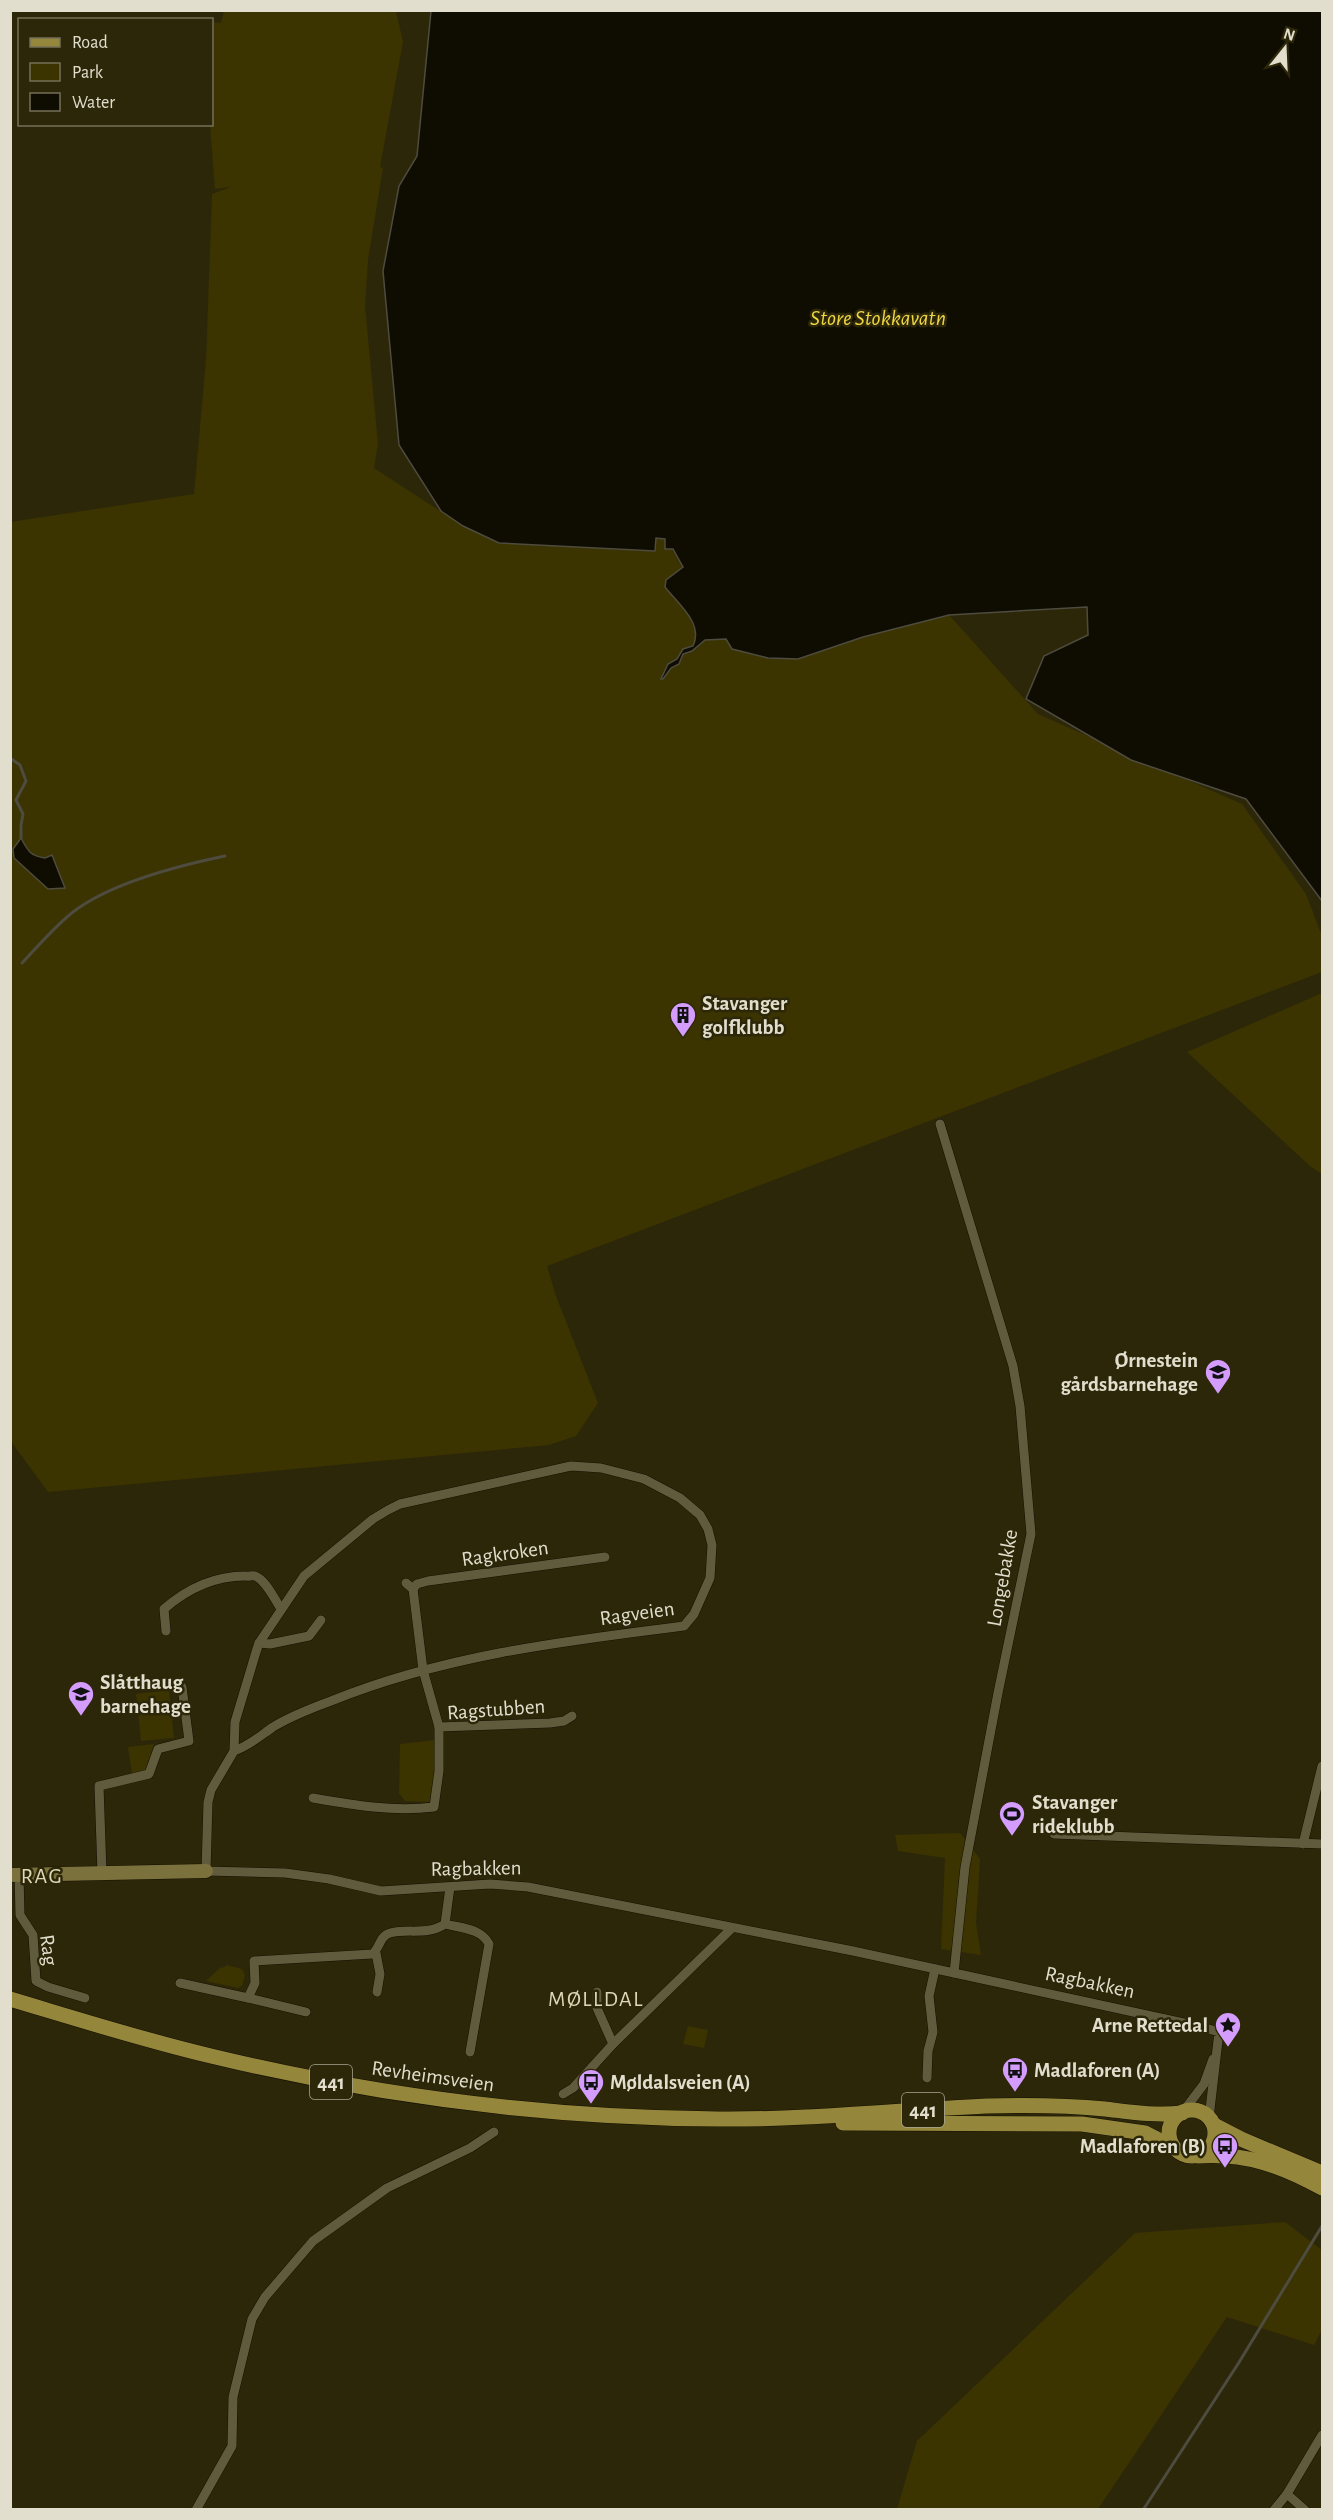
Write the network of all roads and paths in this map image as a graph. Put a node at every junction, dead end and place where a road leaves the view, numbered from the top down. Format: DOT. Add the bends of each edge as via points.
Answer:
graph roads {
  1 [pos="940,1125"];
  2 [pos="605,1557"];
  3 [pos="281,1609"];
  4 [pos="321,1620"];
  5 [pos="166,1631"];
  6 [pos="259,1643"];
  7 [pos="423,1670"];
  8 [pos="182,1687"];
  9 [pos="572,1716"];
  10 [pos="439,1728"];
  11 [pos="234,1751"];
  12 [pos="1323,1766"];
  13 [pos="313,1798"];
  14 [pos="1054,1834"];
  15 [pos="1303,1844"];
  16 [pos="1323,1844"];
  17 [pos="206,1871"];
  18 [pos="102,1873"];
  19 [pos="15,1875"];
  20 [pos="450,1887"];
  21 [pos="445,1924"];
  22 [pos="732,1928"];
  23 [pos="376,1953"];
  24 [pos="935,1969"];
  25 [pos="954,1973"];
  26 [pos="180,1983"];
  27 [pos="377,1992"];
  28 [pos="597,1992"];
  29 [pos="85,1998"];
  30 [pos="248,1998"];
  31 [pos="10,1999"];
  32 [pos="306,2012"];
  33 [pos="613,2044"];
  34 [pos="1216,2048"];
  35 [pos="470,2052"];
  36 [pos="927,2078"];
  37 [pos="563,2094"];
  38 [pos="1182,2113"];
  39 [pos="789,2119"];
  40 [pos="1211,2121"];
  41 [pos="494,2132"];
  42 [pos="1174,2148"];
  43 [pos="1198,2156"];
  44 [pos="1295,2167"];
  45 [pos="1323,2173"];
  46 [pos="1323,2188"];
  47 [pos="1323,2435"];
  48 [pos="1287,2494"];
  49 [pos="196,2510"];
  50 [pos="1274,2510"];
  51 [pos="1305,2510"];
  1 -- 25 [label="street, Longebakke" via="1013,1366 1031,1534 965,1867"];
  2 -- 7 [label="street, Ragkroken" via="409,1586"];
  3 -- 5 [label="street" via="255,1576 215,1580 184,1593 164,1609"];
  3 -- 6 [label="street, Ragveien"];
  3 -- 7 [label="street, Ragveien" via="304,1576 388,1510 572,1466 601,1468 645,1479 689,1504 708,1529 712,1545 710,1578 694,1614 684,1626 536,1645"];
  4 -- 6 [label="street" via="309,1636"];
  6 -- 11 [label="street, Ragveien" via="235,1722"];
  7 -- 10 [label="street, Ragkroken"];
  7 -- 11 [label="street, Ragveien" via="297,1715"];
  8 -- 18 [label="street" via="189,1741 158,1749 149,1774 99,1786"];
  9 -- 10 [label="street, Ragstubben" via="550,1723"];
  10 -- 13 [label="street, Ragstubben" via="440,1771 434,1807 408,1810"];
  11 -- 17 [label="street, Ragveien" via="208,1802"];
  12 -- 15 [label="street"];
  14 -- 15 [label="street"];
  15 -- 16 [label="street"];
  17 -- 18 [label="street, Ragbakken"];
  17 -- 20 [label="street, Ragbakken" via="285,1873 381,1891"];
  18 -- 19 [label="street, Ragbakken"];
  19 -- 29 [label="street, Rag" via="20,1915 33,1935 36,1981"];
  20 -- 21 [label="street"];
  20 -- 22 [label="street, Ragbakken" via="528,1887"];
  21 -- 23 [label="street" via="435,1930 386,1934"];
  21 -- 35 [label="street" via="480,1933 489,1944"];
  22 -- 24 [label="street, Ragbakken"];
  22 -- 33 [label="street"];
  23 -- 27 [label="street" via="380,1974"];
  23 -- 30 [label="street" via="254,1961 255,1983"];
  24 -- 25 [label="street, Ragbakken"];
  24 -- 36 [label="street" via="929,1996 933,2032"];
  25 -- 34 [label="street, Ragbakken" via="1219,2032"];
  26 -- 30 [label="street"];
  28 -- 33 [label="street" via="597,2008"];
  30 -- 32 [label="street"];
  31 -- 39 [label="main road, Revheimsveien / 441" via="209,2056 375,2090 543,2111 693,2119"];
  33 -- 37 [label="street"];
  34 -- 38 [label="street" via="1204,2084"];
  34 -- 40 [label="street"];
  38 -- 39 [label="main road, Revheimsveien / 441" via="1153,2115 1035,2105"];
  38 -- 40 [label="main road, 441" via="1198,2111"];
  38 -- 42 [label="main road" via="1169,2128"];
  39 -- 42 [label="main road, Revheimsveien / 441" via="883,2125 1082,2124 1145,2133"];
  40 -- 43 [label="main road" via="1214,2142"];
  40 -- 44 [label="main road, 441"];
  41 -- 49 [label="street" via="470,2148 387,2188 313,2241 265,2297 252,2319 233,2397 232,2446"];
  42 -- 43 [label="main road, 441" via="1182,2154"];
  43 -- 44 [label="main road, 441" via="1222,2154"];
  44 -- 45 [label="main road, 441"];
  44 -- 46 [label="main road, 441"];
  47 -- 48 [label="street"];
  48 -- 50 [label="street"];
  48 -- 51 [label="street"];
}
